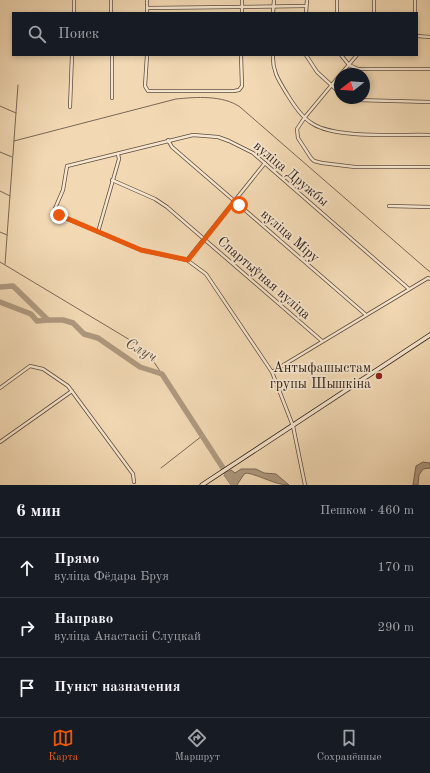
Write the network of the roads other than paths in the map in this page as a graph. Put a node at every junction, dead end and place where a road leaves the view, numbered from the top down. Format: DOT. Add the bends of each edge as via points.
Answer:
graph roads {
  1 [pos="74,0"];
  2 [pos="111,0"];
  3 [pos="147,0"];
  4 [pos="242,0"];
  5 [pos="274,0"];
  6 [pos="307,0"];
  7 [pos="337,0"];
  8 [pos="374,0"];
  9 [pos="415,0"];
  10 [pos="274,6"];
  11 [pos="306,6"];
  12 [pos="242,7"];
  13 [pos="147,8"];
  14 [pos="74,12"];
  15 [pos="111,12"];
  16 [pos="147,12"];
  17 [pos="242,12"];
  18 [pos="274,12"];
  19 [pos="306,12"];
  20 [pos="337,12"];
  21 [pos="374,12"];
  22 [pos="415,12"];
  23 [pos="418,36"];
  24 [pos="430,36"];
  25 [pos="72,56"];
  26 [pos="112,56"];
  27 [pos="147,56"];
  28 [pos="241,56"];
  29 [pos="272,56"];
  30 [pos="307,56"];
  31 [pos="342,56"];
  32 [pos="356,56"];
  33 [pos="348,65"];
  34 [pos="345,68"];
  35 [pos="430,69"];
  36 [pos="334,81"];
  37 [pos="331,85"];
  38 [pos="334,88"];
  39 [pos="112,98"];
  40 [pos="370,100"];
  41 [pos="430,102"];
  42 [pos="70,107"];
  43 [pos="305,117"];
  44 [pos="430,135"];
  45 [pos="168,140"];
  46 [pos="118,154"];
  47 [pos="265,163"];
  48 [pos="430,167"];
  49 [pos="112,180"];
  50 [pos="234,202"];
  51 [pos="389,206"];
  52 [pos="430,207"];
  53 [pos="98,232"];
  54 [pos="204,239"];
  55 [pos="188,260"];
  56 [pos="429,278"];
  57 [pos="409,289"];
  58 [pos="365,314"];
  59 [pos="430,335"];
  60 [pos="322,341"];
  61 [pos="272,372"];
  62 [pos="0,388"];
  63 [pos="72,391"];
  64 [pos="293,426"];
  65 [pos="0,442"];
  66 [pos="135,484"];
  67 [pos="130,485"];
  68 [pos="202,485"];
  69 [pos="305,485"];
  1 -- 14 [label="street"];
  2 -- 15 [label="street"];
  3 -- 13 [label="street"];
  4 -- 12 [label="street"];
  5 -- 10 [label="street"];
  6 -- 11 [label="street"];
  7 -- 20 [label="street"];
  8 -- 21 [label="street"];
  9 -- 22 [label="street"];
  10 -- 11 [label="street"];
  10 -- 12 [label="street"];
  10 -- 18 [label="street"];
  11 -- 19 [label="street"];
  12 -- 13 [label="street"];
  12 -- 17 [label="street"];
  13 -- 16 [label="street"];
  23 -- 24 [label="street"];
  25 -- 42 [label="street"];
  26 -- 39 [label="street"];
  27 -- 28 [label="street" via="145,86 148,91 239,90 242,86"];
  29 -- 43 [label="street" via="277,79"];
  30 -- 37 [label="street" via="317,72"];
  31 -- 33 [label="street"];
  32 -- 33 [label="street"];
  33 -- 34 [label="street"];
  33 -- 35 [label="street" via="363,70"];
  36 -- 37 [label="street"];
  37 -- 38 [label="street"];
  37 -- 43 [label="street"];
  40 -- 41 [label="street"];
  43 -- 44 [label="street" via="312,124 336,133"];
  43 -- 48 [label="street" via="297,133 306,152 314,161 356,167"];
  45 -- 46 [label="street, вуліца Дружбы"];
  45 -- 47 [label="street, вуліца Дружбы" via="193,135 218,137 243,147"];
  45 -- 50 [label="street, вуліца Міру" via="169,145"];
  46 -- 49 [label="street" via="119,159"];
  46 -- 53 [label="street, вуліца Дружбы" via="67,166 63,190 53,213"];
  47 -- 50 [label="street"];
  47 -- 57 [label="street, вуліца Дружбы"];
  49 -- 53 [label="street"];
  49 -- 54 [label="street, Спартыўная вуліца" via="155,199"];
  50 -- 54 [label="street"];
  50 -- 58 [label="street, вуліца Міру"];
  51 -- 52 [label="street"];
  53 -- 55 [label="street" via="141,250"];
  54 -- 55 [label="street"];
  54 -- 60 [label="street, Спартыўная вуліца"];
  55 -- 61 [label="street" via="206,274"];
  56 -- 57 [label="street"];
  57 -- 58 [label="street"];
  58 -- 60 [label="street"];
  59 -- 64 [label="main road"];
  60 -- 61 [label="street"];
  61 -- 64 [label="street"];
  62 -- 63 [label="street" via="33,366 62,381"];
  63 -- 65 [label="street"];
  63 -- 66 [label="street" via="133,474"];
  64 -- 68 [label="main road"];
  64 -- 69 [label="street"];
  66 -- 67 [label="street"];
}
